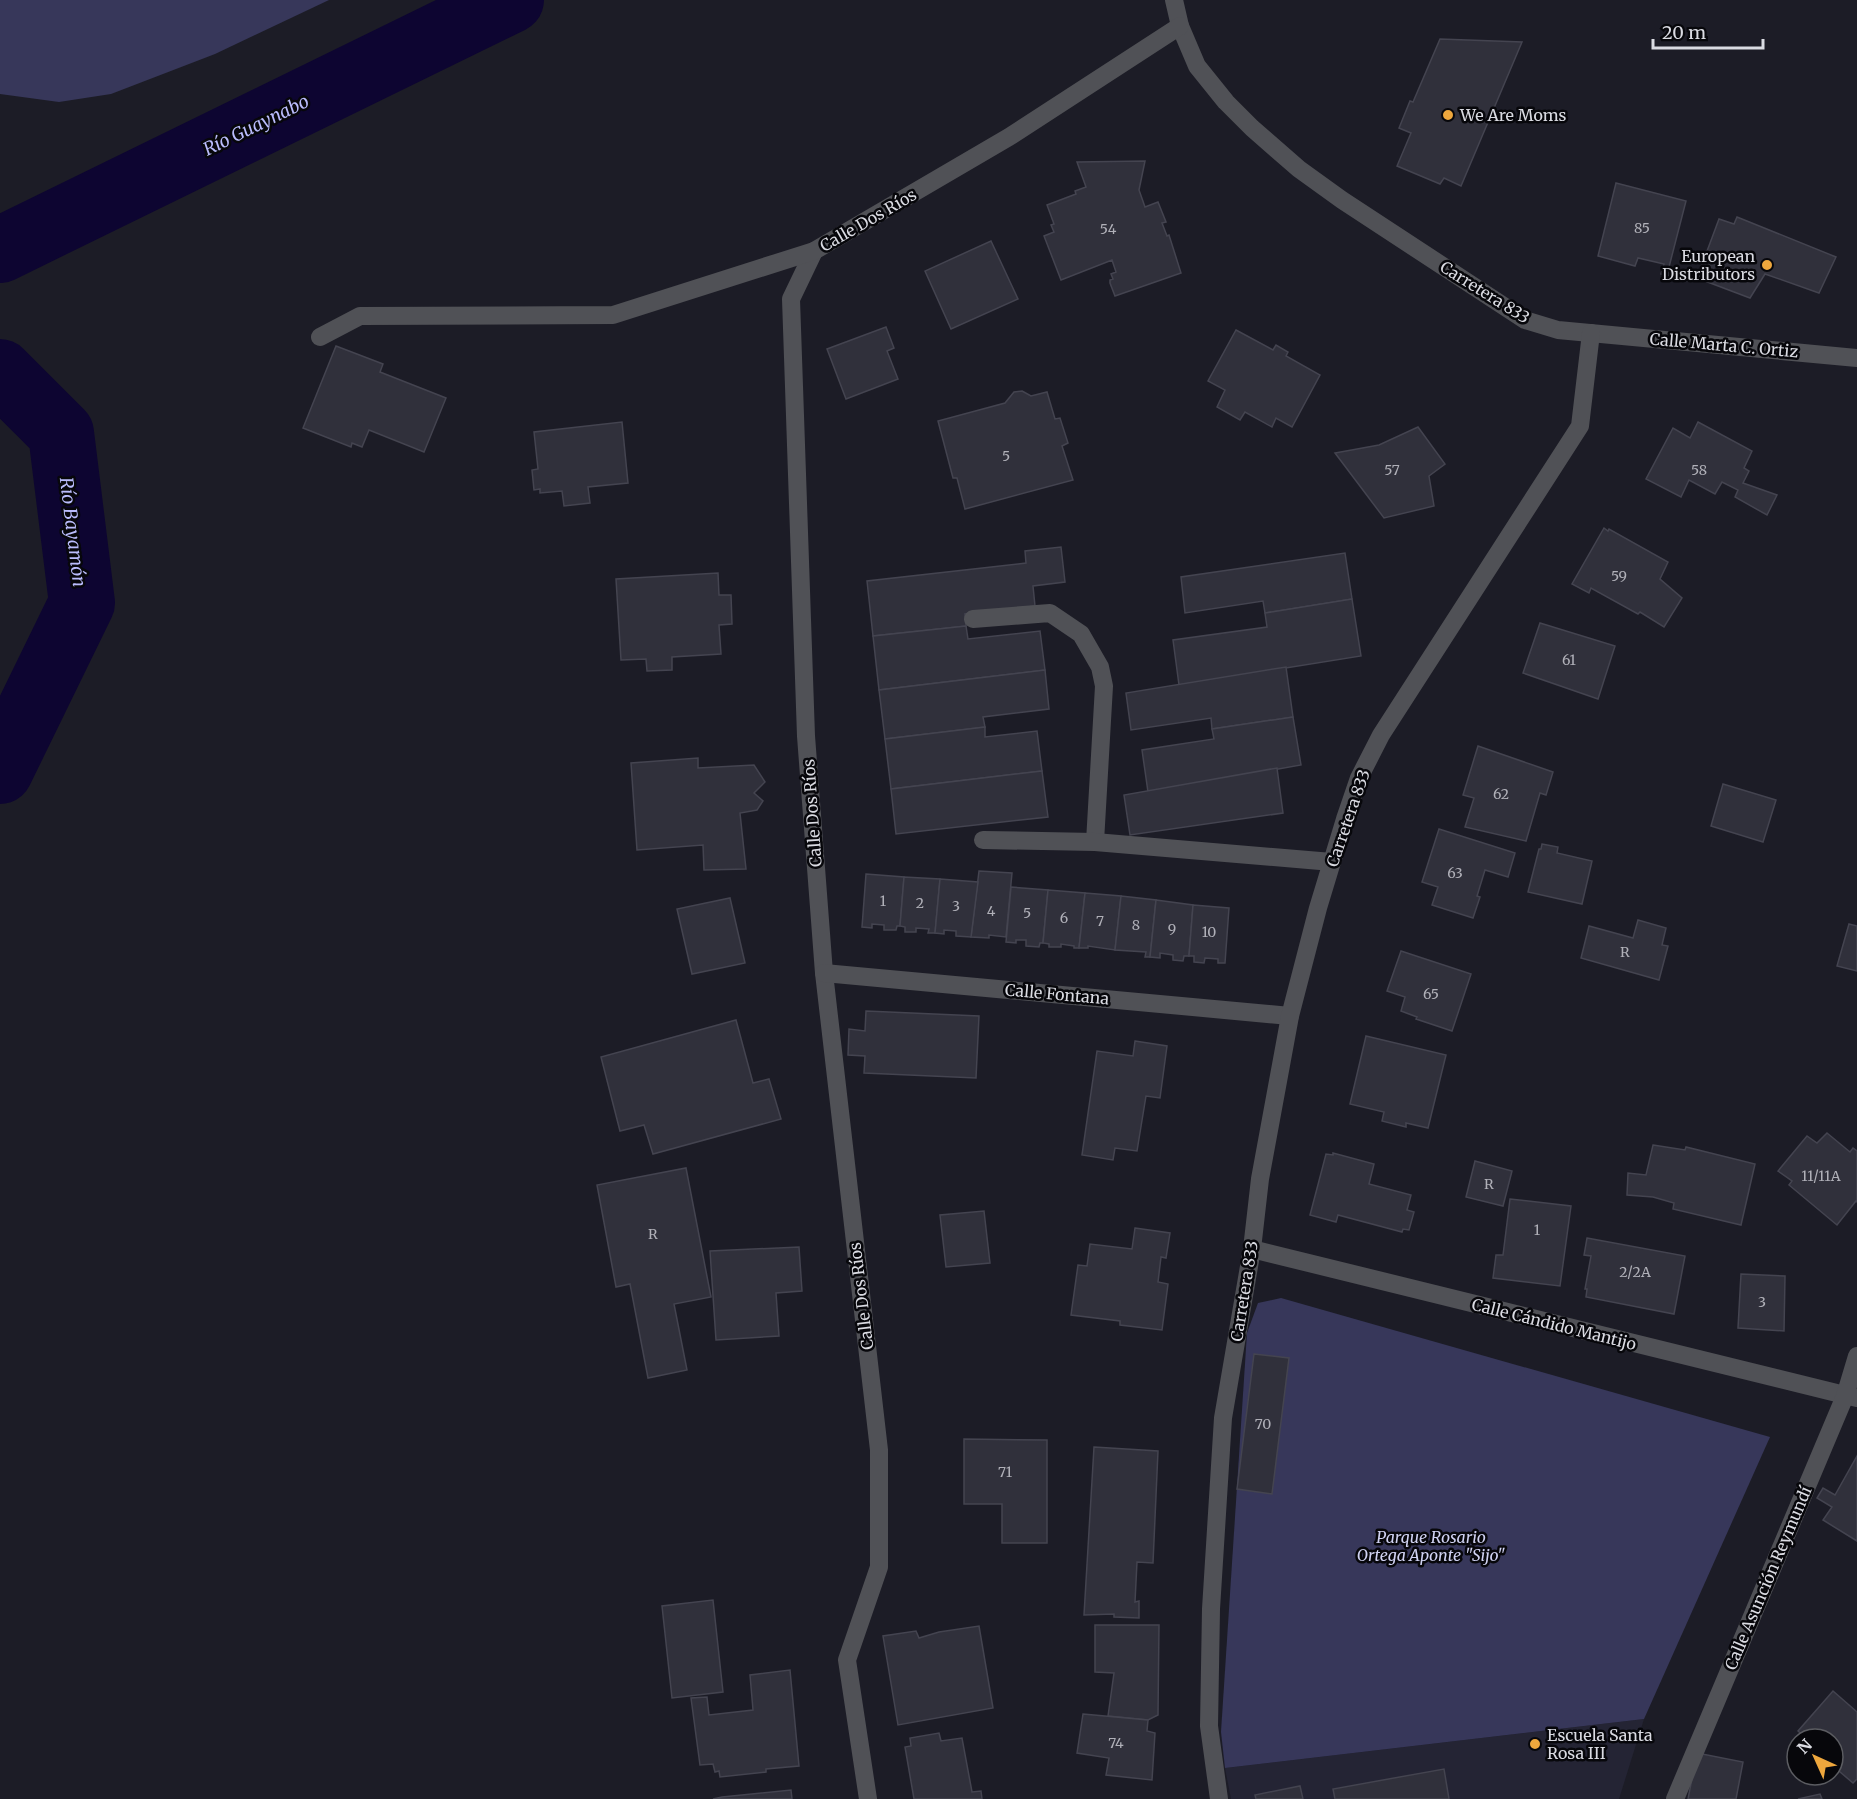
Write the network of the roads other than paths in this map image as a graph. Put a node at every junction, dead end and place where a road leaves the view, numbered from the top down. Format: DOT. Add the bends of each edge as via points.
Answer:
graph roads {
  1 [pos="1174,0"];
  2 [pos="1180,26"];
  3 [pos="814,251"];
  4 [pos="1591,333"];
  5 [pos="320,337"];
  6 [pos="1857,358"];
  7 [pos="973,619"];
  8 [pos="983,840"];
  9 [pos="1095,842"];
  10 [pos="1332,862"];
  11 [pos="824,973"];
  12 [pos="1290,1016"];
  13 [pos="1252,1249"];
  14 [pos="1857,1356"];
  15 [pos="1851,1397"];
  16 [pos="868,1799"];
  17 [pos="1219,1799"];
  18 [pos="1675,1799"];
  1 -- 2 [label="street, Carretera 833"];
  2 -- 3 [label="street, Calle Dos Ríos" via="1009,137"];
  2 -- 4 [label="street, Carretera 833" via="1197,66 1226,102 1299,169 1526,320 1558,330"];
  3 -- 5 [label="street" via="613,315 360,316"];
  3 -- 11 [label="street, Calle Dos Ríos" via="790,299 806,736"];
  4 -- 6 [label="street, Calle Marta C. Ortiz"];
  4 -- 10 [label="street, Carretera 833" via="1580,426 1381,735 1359,778"];
  7 -- 9 [label="street" via="1050,613 1081,634 1091,648 1104,686"];
  8 -- 9 [label="street"];
  9 -- 10 [label="street"];
  10 -- 12 [label="street, Carretera 833"];
  11 -- 12 [label="street, Calle Fontana"];
  11 -- 16 [label="street, Calle Dos Ríos" via="879,1450 879,1567 848,1660"];
  12 -- 13 [label="street, Carretera 833" via="1260,1179"];
  13 -- 15 [label="street, Calle Cándido Mantijo"];
  13 -- 17 [label="street, Carretera 833" via="1222,1418 1209,1726"];
  14 -- 15 [label="street, Calle Asunción Reymundí"];
  15 -- 18 [label="street, Calle Asunción Reymundí"];
}
